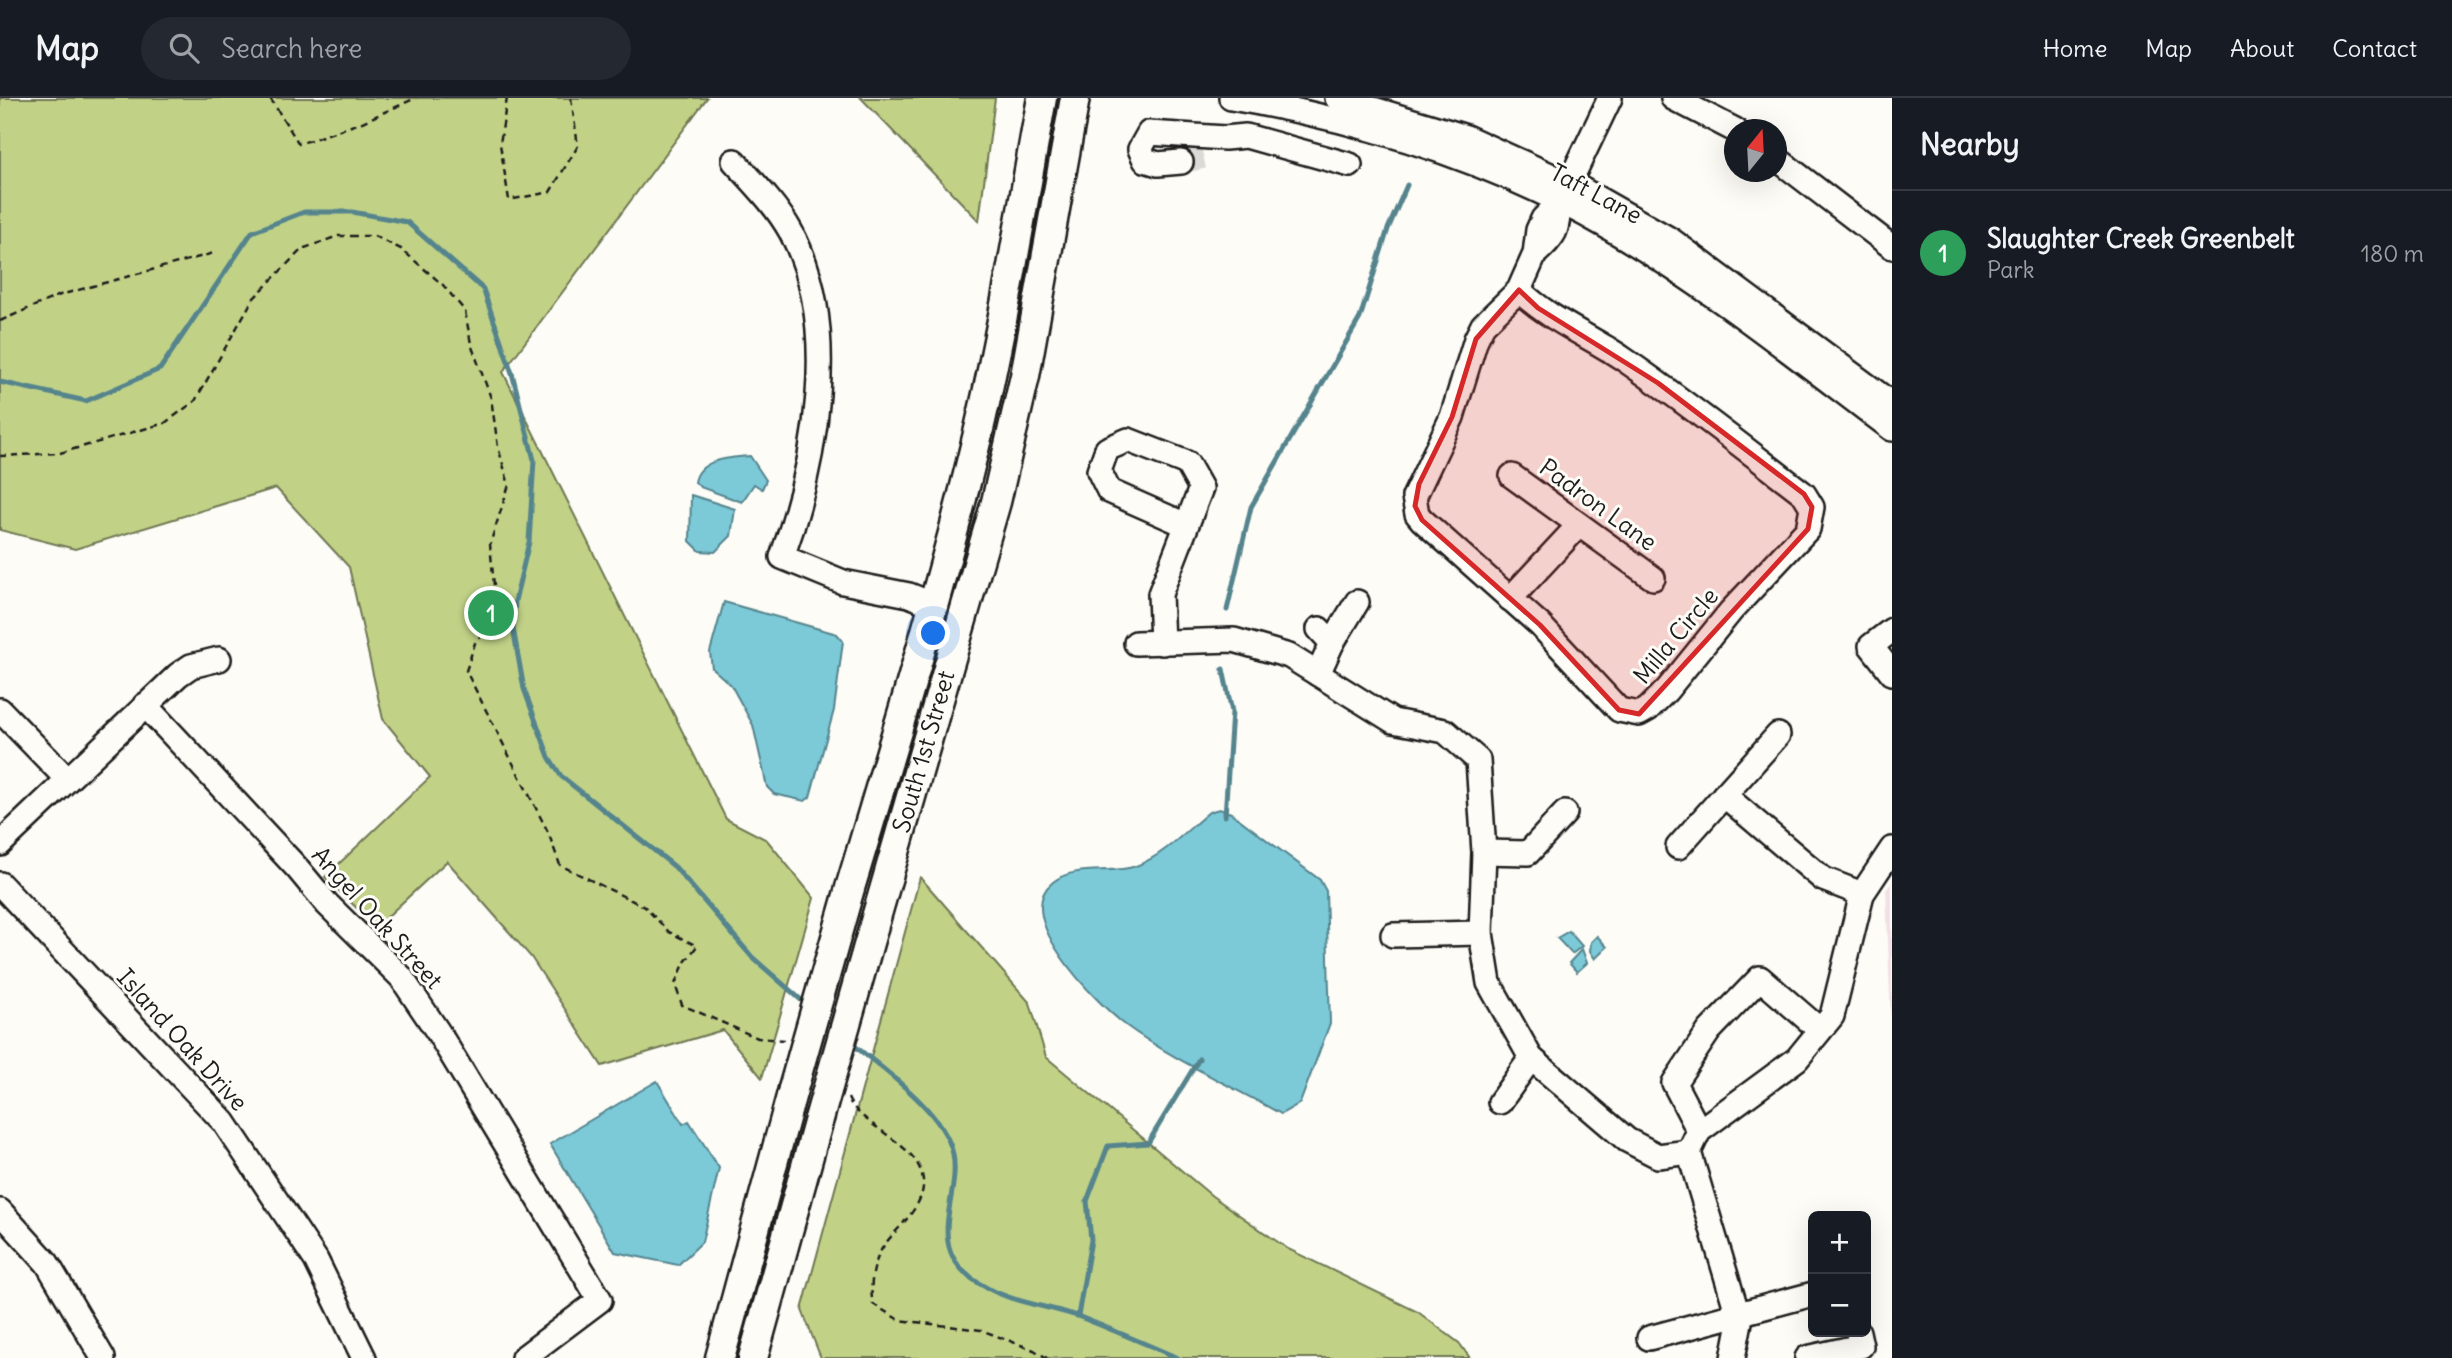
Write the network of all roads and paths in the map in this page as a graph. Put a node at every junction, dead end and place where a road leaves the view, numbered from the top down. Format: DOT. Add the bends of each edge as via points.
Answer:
graph roads {
  1 [pos="270,98"];
  2 [pos="416,98"];
  3 [pos="507,98"];
  4 [pos="571,98"];
  5 [pos="1042,98"];
  6 [pos="1075,98"];
  7 [pos="1231,98"];
  8 [pos="1337,98"];
  9 [pos="1610,98"];
  10 [pos="1673,98"];
  11 [pos="1724,124"];
  12 [pos="1230,138"];
  13 [pos="1212,155"];
  14 [pos="734,161"];
  15 [pos="1181,162"];
  16 [pos="1350,165"];
  17 [pos="1787,166"];
  18 [pos="1564,193"];
  19 [pos="1892,247"];
  20 [pos="214,253"];
  21 [pos="1519,290"];
  22 [pos="0,321"];
  23 [pos="1892,404"];
  24 [pos="1892,429"];
  25 [pos="0,456"];
  26 [pos="1512,476"];
  27 [pos="1186,525"];
  28 [pos="1579,525"];
  29 [pos="1653,578"];
  30 [pos="1510,599"];
  31 [pos="1357,602"];
  32 [pos="934,605"];
  33 [pos="964,620"];
  34 [pos="1892,629"];
  35 [pos="1136,643"];
  36 [pos="1162,643"];
  37 [pos="219,659"];
  38 [pos="1892,673"];
  39 [pos="1318,674"];
  40 [pos="145,705"];
  41 [pos="0,710"];
  42 [pos="1778,735"];
  43 [pos="67,779"];
  44 [pos="1724,795"];
  45 [pos="1565,813"];
  46 [pos="0,844"];
  47 [pos="1678,847"];
  48 [pos="1892,849"];
  49 [pos="1484,852"];
  50 [pos="0,884"];
  51 [pos="1862,894"];
  52 [pos="1481,933"];
  53 [pos="1393,935"];
  54 [pos="1820,1030"];
  55 [pos="794,1046"];
  56 [pos="1531,1058"];
  57 [pos="848,1096"];
  58 [pos="1500,1102"];
  59 [pos="1699,1131"];
  60 [pos="1689,1152"];
  61 [pos="0,1211"];
  62 [pos="1808,1295"];
  63 [pos="1737,1314"];
  64 [pos="1859,1337"];
  65 [pos="1649,1338"];
  66 [pos="1736,1357"];
  67 [pos="103,1358"];
  68 [pos="363,1358"];
  69 [pos="523,1358"];
  70 [pos="720,1358"];
  71 [pos="753,1358"];
  72 [pos="1047,1358"];
  73 [pos="1807,1358"];
  1 -- 2 [label="path" via="299,144"];
  3 -- 4 [label="path" via="500,144 509,200 550,192 578,146"];
  5 -- 32 [label="main road, South 1st Street" via="981,422"];
  6 -- 33 [label="main road, South 1st Street" via="1025,376"];
  7 -- 18 [label="street, Taft Lane" via="1363,126"];
  8 -- 18 [label="street, Taft Lane" via="1466,137"];
  9 -- 18 [label="street, Milla Circle"];
  10 -- 11 [label="street"];
  12 -- 13 [label="street" via="1226,147"];
  12 -- 15 [label="street" via="1149,132 1140,149 1145,160"];
  12 -- 16 [label="street" via="1255,138"];
  14 -- 32 [label="street" via="771,200 792,234 815,307 819,375 815,415 802,493 782,557 843,582 909,595"];
  17 -- 19 [label="street"];
  18 -- 21 [label="street, Milla Circle" via="1558,228 1535,254"];
  18 -- 23 [label="street, Taft Lane" via="1671,240"];
  18 -- 24 [label="street, Taft Lane" via="1603,225 1710,292"];
  20 -- 22 [label="path" via="60,296"];
  21 -- 30 [label="street, Milla Circle" via="1483,325 1452,418 1414,497 1422,520"];
  21 -- 30 [label="street, Milla Circle" via="1538,309 1658,383 1804,494 1812,515 1808,529 1726,616 1667,690 1639,714 1619,710"];
  25 -- 55 [label="path" via="60,453 166,423 195,401 253,299 302,249 338,236 374,236 401,249 465,311 471,344 491,398 509,485 490,544 497,617 475,643 466,671 560,864 645,907 669,932 697,946 684,962 676,984 682,1005 758,1038 783,1039"];
  26 -- 28 [label="street, Padron Lane"];
  27 -- 36 [label="street" via="1160,594"];
  28 -- 29 [label="street, Padron Lane"];
  28 -- 30 [label="street"];
  31 -- 39 [label="street" via="1326,636"];
  32 -- 33 [label="main road"];
  32 -- 70 [label="main road, South 1st Street, bridge"];
  33 -- 71 [label="main road, South 1st Street, bridge"];
  34 -- 38 [label="street" via="1871,646"];
  35 -- 36 [label="street"];
  36 -- 39 [label="street" via="1234,640 1289,656"];
  37 -- 40 [label="street" via="191,666"];
  39 -- 49 [label="street" via="1394,721 1445,731 1478,760"];
  40 -- 43 [label="street"];
  40 -- 69 [label="street, Angel Oak Street" via="327,904 401,977 600,1300"];
  41 -- 43 [label="street"];
  42 -- 44 [label="street"];
  43 -- 46 [label="street"];
  44 -- 47 [label="street"];
  44 -- 51 [label="street" via="1822,879"];
  45 -- 49 [label="street" via="1528,853"];
  48 -- 51 [label="street"];
  49 -- 52 [label="street"];
  50 -- 68 [label="street, Island Oak Drive" via="224,1122 316,1260"];
  51 -- 54 [label="street" via="1832,1016"];
  52 -- 53 [label="street"];
  52 -- 56 [label="street" via="1489,983"];
  54 -- 59 [label="street" via="1797,1059"];
  54 -- 59 [label="street" via="1760,978 1709,1031 1674,1083"];
  56 -- 58 [label="street"];
  56 -- 60 [label="street" via="1628,1140 1658,1156"];
  57 -- 72 [label="path" via="852,1107 889,1134 920,1168 923,1193 882,1249 870,1290 873,1304 899,1320 981,1330"];
  59 -- 60 [label="street"];
  60 -- 63 [label="street"];
  61 -- 67 [label="street" via="47,1263"];
  62 -- 63 [label="street"];
  63 -- 65 [label="street"];
  63 -- 66 [label="street"];
  64 -- 73 [label="street" via="1861,1346"];
}
